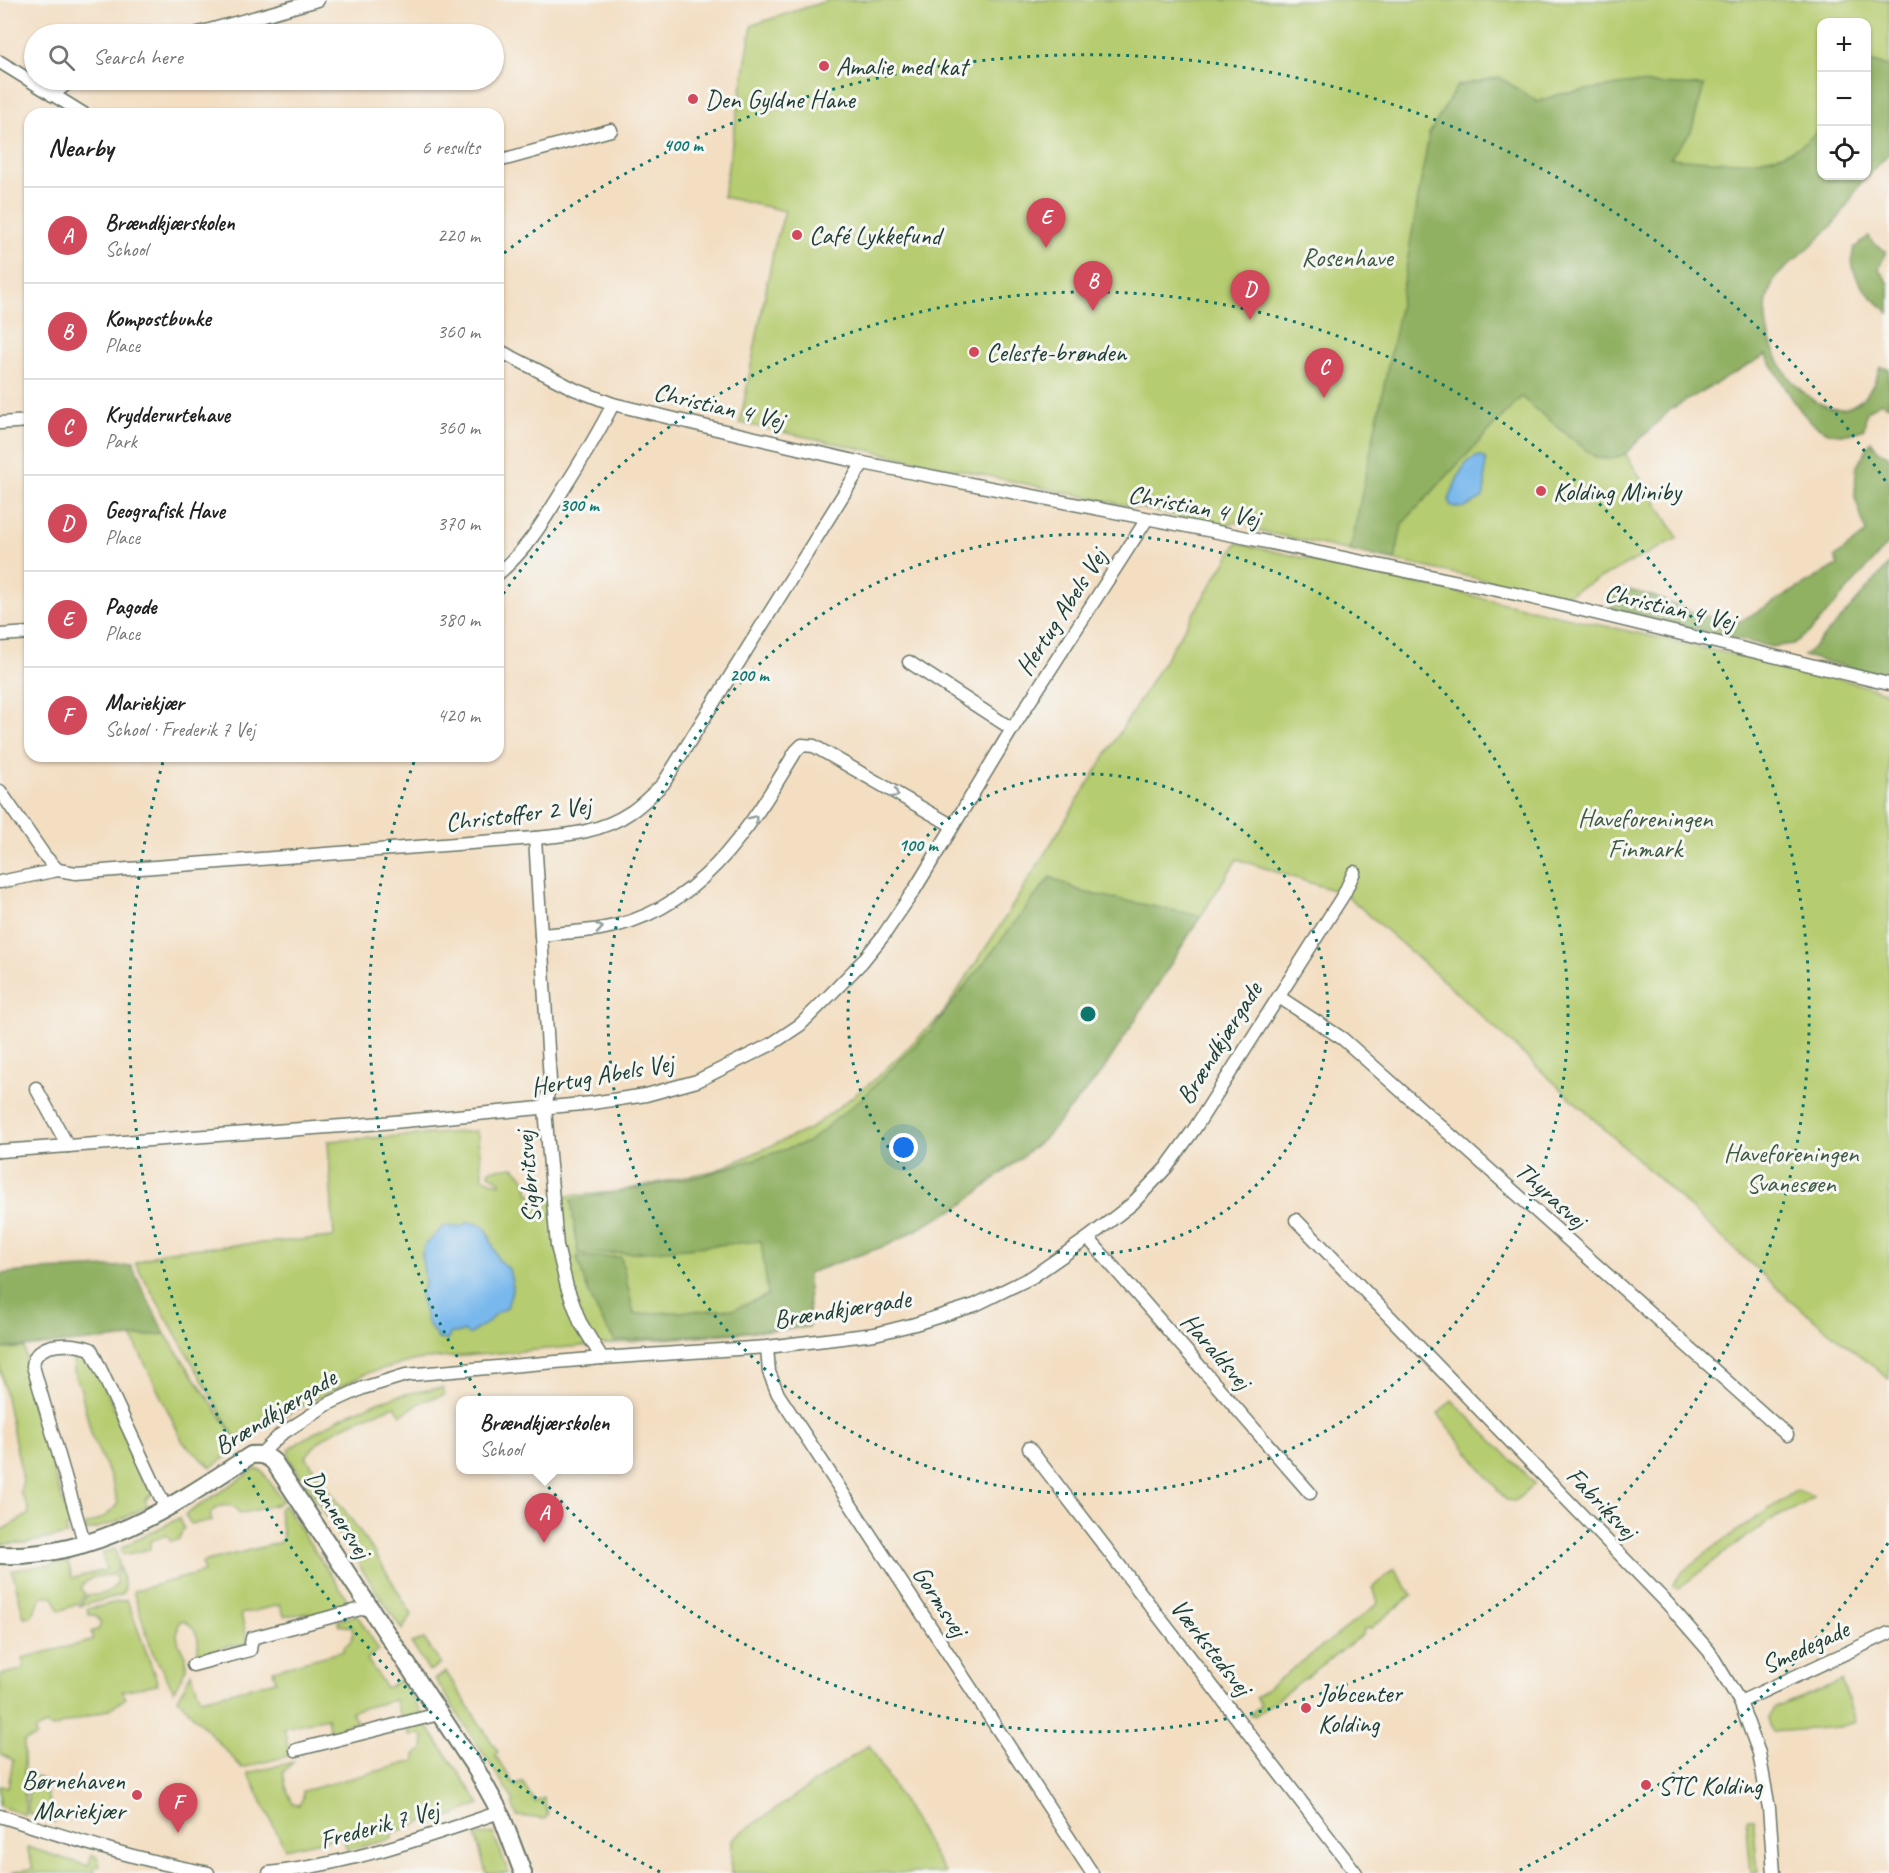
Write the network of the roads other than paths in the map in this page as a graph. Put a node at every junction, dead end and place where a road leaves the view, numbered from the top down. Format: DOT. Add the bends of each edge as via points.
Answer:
graph roads {
  1 [pos="318,0"];
  2 [pos="231,24"];
  3 [pos="0,62"];
  4 [pos="24,77"];
  5 [pos="44,90"];
  6 [pos="59,90"];
  7 [pos="52,95"];
  8 [pos="74,108"];
  9 [pos="611,130"];
  10 [pos="504,159"];
  11 [pos="504,353"];
  12 [pos="613,404"];
  13 [pos="24,421"];
  14 [pos="0,423"];
  15 [pos="863,463"];
  16 [pos="1147,519"];
  17 [pos="504,569"];
  18 [pos="24,633"];
  19 [pos="0,635"];
  20 [pos="909,662"];
  21 [pos="1889,684"];
  22 [pos="1012,729"];
  23 [pos="0,791"];
  24 [pos="953,826"];
  25 [pos="535,838"];
  26 [pos="58,870"];
  27 [pos="1354,872"];
  28 [pos="0,882"];
  29 [pos="541,935"];
  30 [pos="1279,997"];
  31 [pos="36,1088"];
  32 [pos="544,1109"];
  33 [pos="68,1146"];
  34 [pos="0,1151"];
  35 [pos="1296,1220"];
  36 [pos="1089,1238"];
  37 [pos="767,1347"];
  38 [pos="602,1358"];
  39 [pos="1787,1435"];
  40 [pos="1029,1448"];
  41 [pos="261,1454"];
  42 [pos="1310,1493"];
  43 [pos="166,1509"];
  44 [pos="86,1545"];
  45 [pos="0,1555"];
  46 [pos="368,1607"];
  47 [pos="1889,1633"];
  48 [pos="193,1665"];
  49 [pos="1740,1702"];
  50 [pos="439,1714"];
  51 [pos="296,1750"];
  52 [pos="500,1812"];
  53 [pos="0,1816"];
  54 [pos="208,1873"];
  55 [pos="269,1873"];
  56 [pos="523,1873"];
  57 [pos="1092,1873"];
  58 [pos="1356,1873"];
  59 [pos="1774,1873"];
  1 -- 2 [label="street"];
  3 -- 4 [label="street"];
  5 -- 7 [label="street"];
  6 -- 7 [label="street"];
  7 -- 8 [label="street"];
  9 -- 10 [label="street"];
  11 -- 12 [label="street, Christian 4 Vej"];
  12 -- 15 [label="street, Christian 4 Vej"];
  12 -- 17 [label="street" via="534,537"];
  13 -- 14 [label="street"];
  15 -- 16 [label="street, Christian 4 Vej"];
  15 -- 25 [label="street, Christoffer 2 Vej" via="663,784 632,812 604,827 574,835"];
  16 -- 21 [label="street, Christian 4 Vej" via="1516,594"];
  16 -- 22 [label="street, Hertug Abels Vej"];
  18 -- 19 [label="street"];
  20 -- 22 [label="street"];
  22 -- 24 [label="street, Hertug Abels Vej"];
  23 -- 26 [label="street"];
  29 -- 24 [label="street, one-way" via="601,929 625,922 652,912 700,882 728,854 802,745 814,746"];
  24 -- 32 [label="street, Hertug Abels Vej" via="883,936 800,1025 770,1045 697,1080 646,1095"];
  25 -- 26 [label="street, Christoffer 2 Vej" via="76,873"];
  25 -- 29 [label="street, Sigbritsvej"];
  26 -- 28 [label="street, Christoffer 2 Vej"];
  27 -- 30 [label="street, Brændkjærgade"];
  29 -- 32 [label="street, Sigbritsvej" via="550,1081"];
  30 -- 36 [label="street, Brændkjærgade" via="1166,1168 1132,1204"];
  30 -- 39 [label="street, Thyrasvej" via="1343,1040"];
  31 -- 33 [label="street"];
  32 -- 33 [label="street, Hertug Abels Vej"];
  32 -- 38 [label="street, Sigbritsvej" via="557,1246 580,1322"];
  33 -- 34 [label="street, Hertug Abels Vej"];
  35 -- 49 [label="street, Fabriksvej" via="1668,1604 1709,1651"];
  36 -- 37 [label="street, Brændkjærgade" via="1032,1277 975,1305 875,1334"];
  36 -- 42 [label="street, Haraldsvej"];
  37 -- 38 [label="street, Brændkjærgade"];
  37 -- 57 [label="street, Gormsvej" via="769,1372 778,1394"];
  38 -- 41 [label="street, Brændkjærgade" via="406,1375 328,1404 280,1435"];
  40 -- 58 [label="street, Værkstedsvej"];
  41 -- 43 [label="street, Brændkjærgade" via="251,1455"];
  41 -- 46 [label="street, Dannersvej" via="274,1462"];
  43 -- 44 [label="street, Brændkjærgade"];
  43 -- 44 [label="street" via="91,1349 41,1349 33,1358 33,1366"];
  44 -- 45 [label="street, Brændkjærgade" via="49,1553"];
  46 -- 48 [label="street" via="252,1638 250,1650"];
  46 -- 50 [label="street, Dannersvej"];
  47 -- 49 [label="street, Smedegade"];
  49 -- 59 [label="street, Fabriksvej" via="1760,1753"];
  50 -- 51 [label="street"];
  50 -- 52 [label="street, Dannersvej"];
  52 -- 55 [label="street, Frederik 7 Vej" via="357,1857"];
  52 -- 56 [label="street, Dannersvej"];
  53 -- 54 [label="street" via="103,1849"];
}
